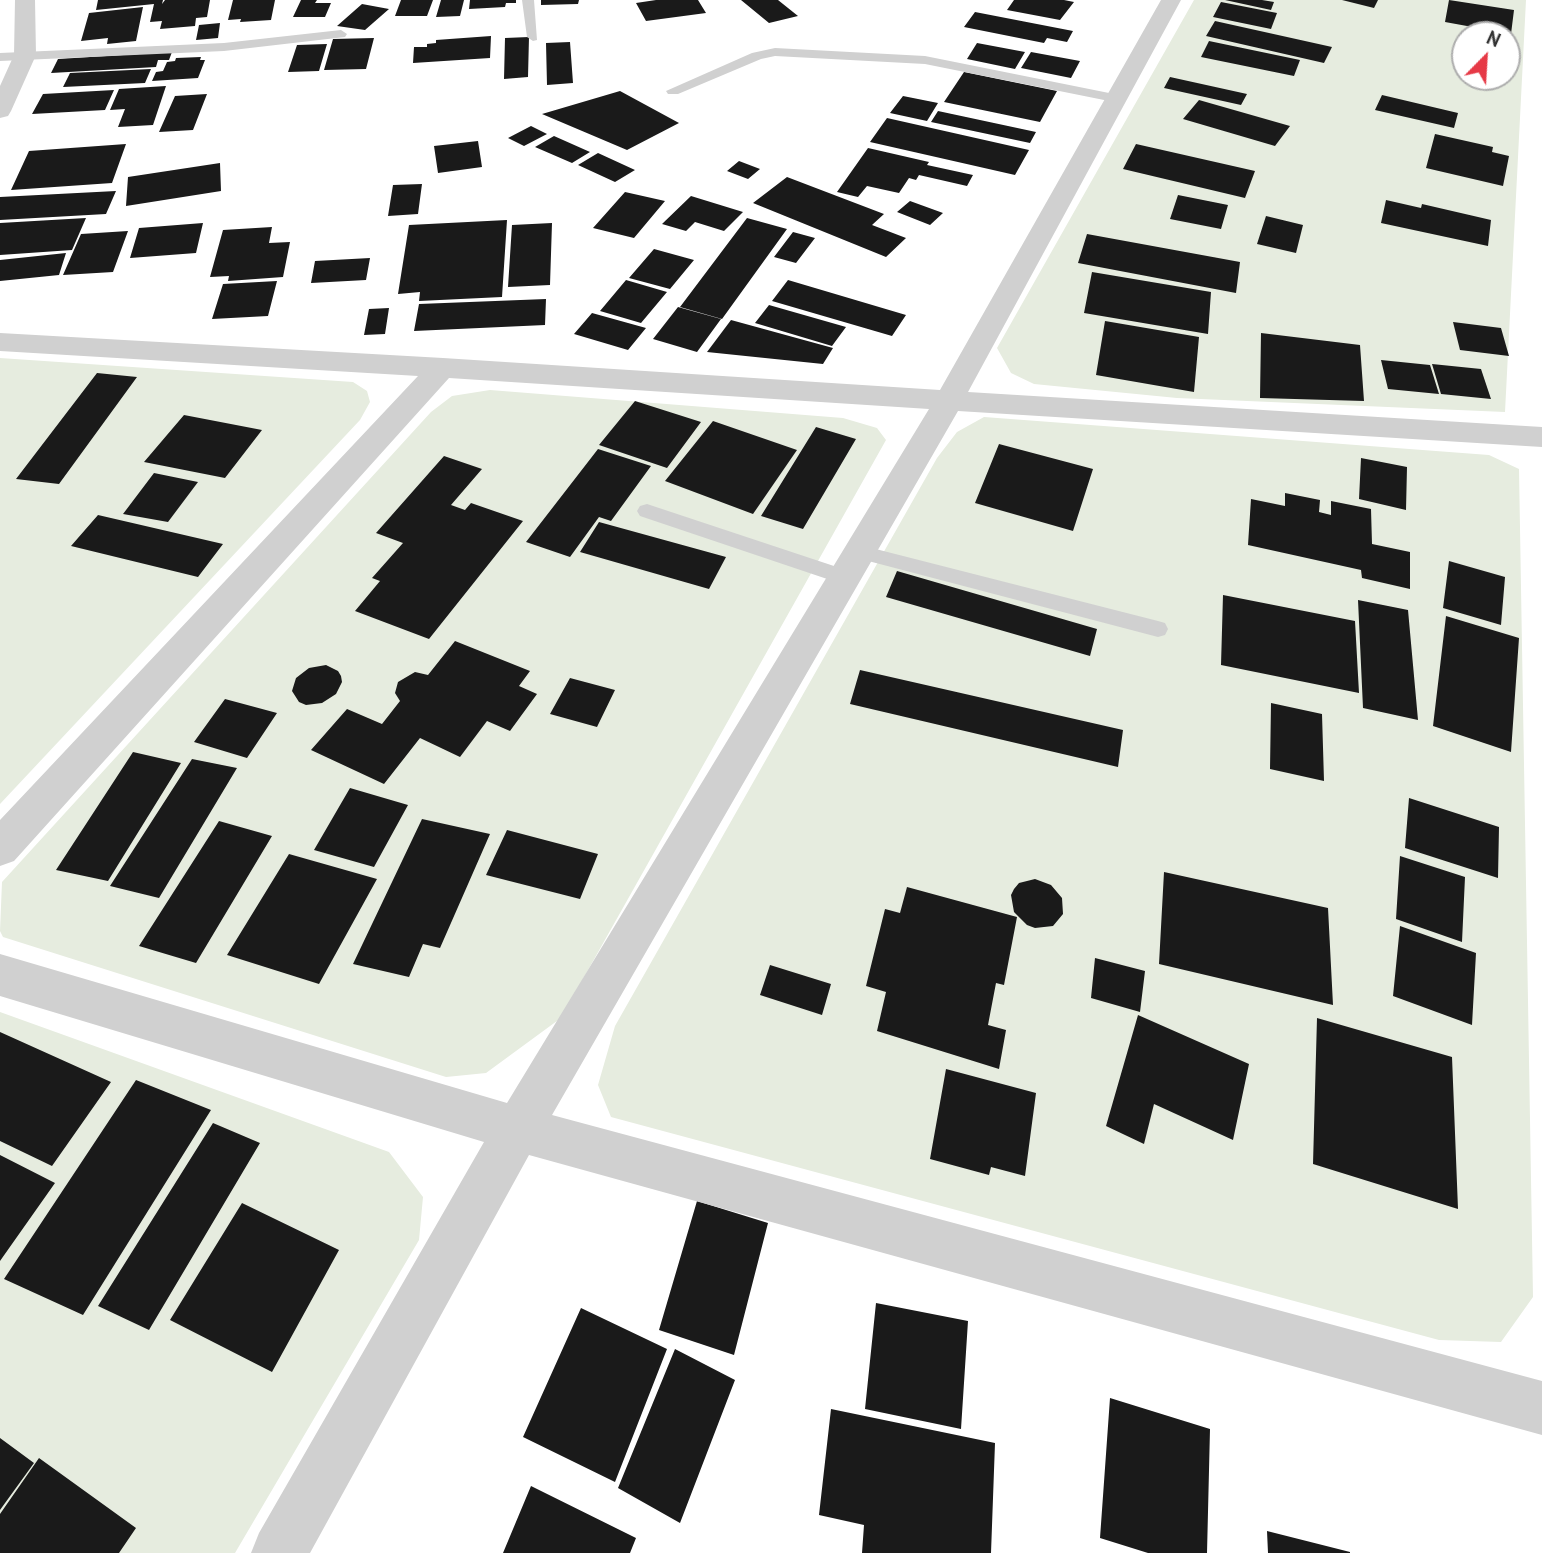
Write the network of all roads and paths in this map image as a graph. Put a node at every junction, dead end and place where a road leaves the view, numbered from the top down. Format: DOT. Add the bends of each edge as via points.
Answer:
graph roads {
  1 [pos="25,0"];
  2 [pos="528,0"];
  3 [pos="1171,0"];
  4 [pos="341,34"];
  5 [pos="533,37"];
  6 [pos="25,55"];
  7 [pos="0,57"];
  8 [pos="673,91"];
  9 [pos="1114,98"];
  10 [pos="0,111"];
  11 [pos="0,342"];
  12 [pos="443,367"];
  13 [pos="948,402"];
  14 [pos="1542,437"];
  15 [pos="647,512"];
  16 [pos="852,564"];
  17 [pos="1158,629"];
  18 [pos="0,848"];
  19 [pos="0,975"];
  20 [pos="518,1129"];
  21 [pos="1542,1408"];
  22 [pos="279,1553"];
  1 -- 6 [label="street"];
  2 -- 5 [label="lane"];
  3 -- 9 [label="street"];
  4 -- 6 [label="lane" via="224,47"];
  6 -- 7 [label="lane"];
  6 -- 10 [label="street"];
  8 -- 9 [label="lane" via="775,52 925,60"];
  9 -- 13 [label="street"];
  11 -- 12 [label="street"];
  12 -- 13 [label="street"];
  12 -- 18 [label="street"];
  13 -- 14 [label="street"];
  13 -- 16 [label="street"];
  15 -- 16 [label="lane"];
  16 -- 17 [label="lane"];
  16 -- 20 [label="street"];
  19 -- 20 [label="street"];
  20 -- 21 [label="street"];
  20 -- 22 [label="street"];
}
